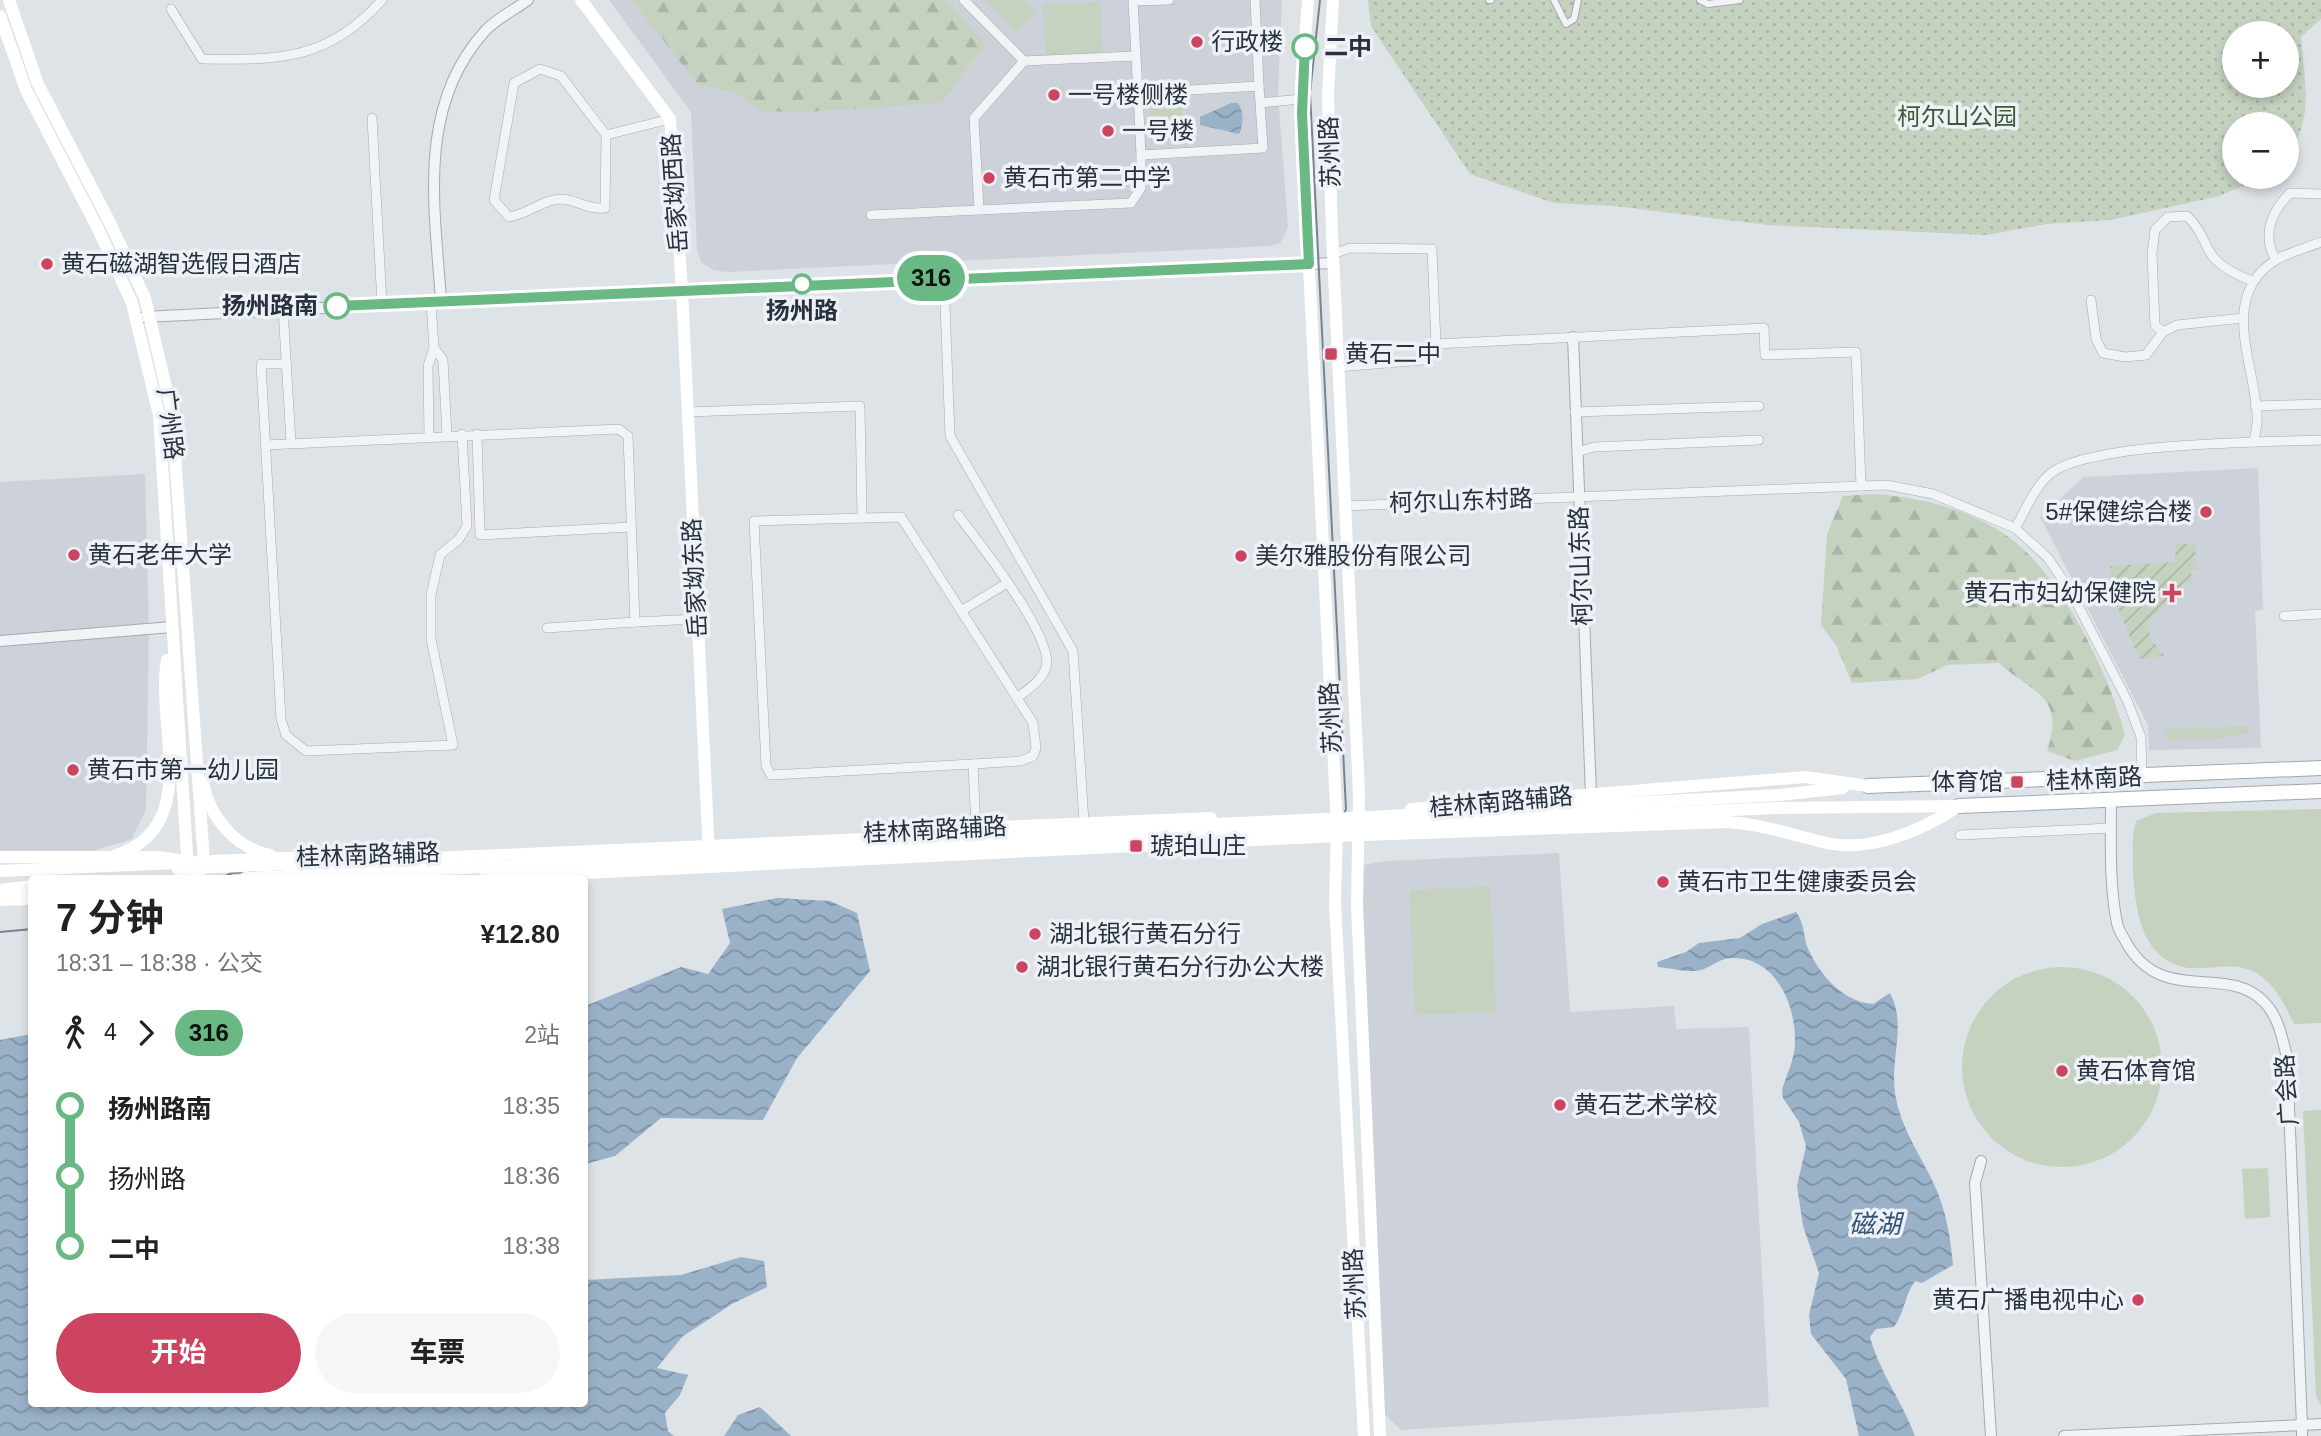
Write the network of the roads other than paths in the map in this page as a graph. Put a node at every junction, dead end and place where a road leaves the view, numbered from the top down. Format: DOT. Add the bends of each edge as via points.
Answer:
graph roads {
  1 [pos="9,0"];
  2 [pos="382,0"];
  3 [pos="528,0"];
  4 [pos="581,0"];
  5 [pos="964,0"];
  6 [pos="1169,0"];
  7 [pos="1255,0"];
  8 [pos="1308,0"];
  9 [pos="1333,0"];
  10 [pos="1554,0"];
  11 [pos="1578,0"];
  12 [pos="1700,0"];
  13 [pos="1741,0"];
  14 [pos="171,9"];
  15 [pos="0,16"];
  16 [pos="1135,56"];
  17 [pos="1024,61"];
  18 [pos="1259,86"];
  19 [pos="1138,93"];
  20 [pos="1301,99"];
  21 [pos="1260,103"];
  22 [pos="372,118"];
  23 [pos="670,119"];
  24 [pos="606,135"];
  25 [pos="1141,155"];
  26 [pos="2321,194"];
  27 [pos="979,210"];
  28 [pos="871,215"];
  29 [pos="2321,242"];
  30 [pos="1333,258"];
  31 [pos="2276,260"];
  32 [pos="1309,264"];
  33 [pos="944,278"];
  34 [pos="2253,281"];
  35 [pos="682,289"];
  36 [pos="2091,300"];
  37 [pos="436,302"];
  38 [pos="382,304"];
  39 [pos="282,309"];
  40 [pos="136,317"];
  41 [pos="150,317"];
  42 [pos="2243,318"];
  43 [pos="2163,332"];
  44 [pos="1573,337"];
  45 [pos="1436,344"];
  46 [pos="434,348"];
  47 [pos="286,363"];
  48 [pos="1338,367"];
  49 [pos="2321,404"];
  50 [pos="1759,406"];
  51 [pos="2255,406"];
  52 [pos="688,412"];
  53 [pos="1575,412"];
  54 [pos="462,434"];
  55 [pos="477,434"];
  56 [pos="447,435"];
  57 [pos="429,436"];
  58 [pos="1759,440"];
  59 [pos="2321,440"];
  60 [pos="2254,442"];
  61 [pos="291,443"];
  62 [pos="265,445"];
  63 [pos="1577,452"];
  64 [pos="1861,486"];
  65 [pos="1578,497"];
  66 [pos="1344,506"];
  67 [pos="958,515"];
  68 [pos="862,518"];
  69 [pos="631,527"];
  70 [pos="2015,528"];
  71 [pos="480,535"];
  72 [pos="459,538"];
  73 [pos="1007,583"];
  74 [pos="961,611"];
  75 [pos="2321,614"];
  76 [pos="2284,616"];
  77 [pos="697,620"];
  78 [pos="635,622"];
  79 [pos="547,628"];
  80 [pos="172,631"];
  81 [pos="0,640"];
  82 [pos="1017,698"];
  83 [pos="197,738"];
  84 [pos="973,764"];
  85 [pos="2321,768"];
  86 [pos="2142,776"];
  87 [pos="1868,786"];
  88 [pos="2321,791"];
  89 [pos="1591,794"];
  90 [pos="2111,801"];
  91 [pos="1959,806"];
  92 [pos="1359,813"];
  93 [pos="1336,814"];
  94 [pos="1084,822"];
  95 [pos="976,828"];
  96 [pos="2111,828"];
  97 [pos="1360,835"];
  98 [pos="1960,835"];
  99 [pos="1337,836"];
  100 [pos="708,843"];
  101 [pos="0,857"];
  102 [pos="302,857"];
  103 [pos="204,862"];
  104 [pos="186,863"];
  105 [pos="709,866"];
  106 [pos="231,867"];
  107 [pos="54,869"];
  108 [pos="0,871"];
  109 [pos="46,875"];
  110 [pos="189,875"];
  111 [pos="198,875"];
  112 [pos="311,875"];
  113 [pos="541,875"];
  114 [pos="28,876"];
  115 [pos="0,877"];
  116 [pos="28,886"];
  117 [pos="0,888"];
  118 [pos="28,899"];
  119 [pos="0,900"];
  120 [pos="1981,1161"];
  121 [pos="2321,1424"];
  122 [pos="2302,1430"];
  123 [pos="1364,1436"];
  124 [pos="1380,1436"];
  125 [pos="1991,1436"];
  126 [pos="2064,1436"];
  1 -- 41 [label="main road, 广州路" via="38,84 110,223"];
  2 -- 14 [label="street" via="343,34 318,48 288,58 248,60 202,59"];
  3 -- 37 [label="street" via="486,30 456,69 443,104 435,134"];
  4 -- 23 [label="main road, 岳家坳西路"];
  5 -- 17 [label="street"];
  6 -- 16 [label="street" via="1133,1"];
  7 -- 18 [label="street"];
  8 -- 20 [label="main road, 苏州路"];
  9 -- 30 [label="main road, 苏州路" via="1328,95"];
  10 -- 11 [label="street" via="1566,23 1574,19"];
  12 -- 13 [label="street" via="1709,4"];
  15 -- 40 [label="main road, 广州路" via="26,90 98,229"];
  16 -- 17 [label="street"];
  16 -- 19 [label="street"];
  17 -- 27 [label="street" via="974,118"];
  18 -- 19 [label="street"];
  18 -- 21 [label="street"];
  19 -- 25 [label="street"];
  20 -- 21 [label="street"];
  20 -- 32 [label="main road, 苏州路"];
  21 -- 25 [label="street" via="1263,148"];
  22 -- 38 [label="street"];
  23 -- 24 [label="street"];
  23 -- 35 [label="main road, 岳家坳西路"];
  24 -- 24 [label="street" via="561,75 540,69 514,83 494,200 509,217 563,199 594,210 605,208"];
  25 -- 27 [label="street" via="1141,188 1130,202"];
  26 -- 31 [label="street" via="2290,193 2278,205 2268,236"];
  27 -- 28 [label="street"];
  29 -- 31 [label="street"];
  30 -- 32 [label="street"];
  30 -- 45 [label="street" via="1350,248 1432,249"];
  30 -- 48 [label="main road, 苏州路"];
  31 -- 34 [label="street"];
  32 -- 33 [label="street"];
  32 -- 93 [label="main road, 苏州路"];
  33 -- 35 [label="street"];
  33 -- 94 [label="street" via="950,436 1073,651"];
  34 -- 42 [label="street"];
  34 -- 43 [label="street" via="2214,257 2200,227 2187,215 2168,217 2155,230 2152,253 2155,326"];
  35 -- 37 [label="street"];
  35 -- 52 [label="main road, 岳家坳东路"];
  36 -- 43 [label="street" via="2096,339 2103,353 2146,355"];
  37 -- 38 [label="street"];
  37 -- 46 [label="street"];
  38 -- 39 [label="street"];
  39 -- 41 [label="street"];
  39 -- 47 [label="street"];
  40 -- 41 [label="street"];
  40 -- 80 [label="main road, 广州路" via="159,415"];
  41 -- 83 [label="main road, 广州路" via="172,413"];
  42 -- 43 [label="street" via="2177,325"];
  42 -- 51 [label="street"];
  44 -- 45 [label="street"];
  44 -- 53 [label="street, 柯尔山东路"];
  44 -- 64 [label="street" via="1764,328 1765,355 1856,352"];
  45 -- 48 [label="street" via="1437,353 1423,360"];
  46 -- 56 [label="street" via="443,360"];
  46 -- 57 [label="street" via="428,366"];
  47 -- 61 [label="street"];
  47 -- 62 [label="street" via="261,364"];
  48 -- 66 [label="main road, 苏州路"];
  49 -- 51 [label="street"];
  50 -- 53 [label="street"];
  51 -- 60 [label="street"];
  52 -- 68 [label="street" via="860,406"];
  52 -- 77 [label="main road, 岳家坳东路"];
  53 -- 63 [label="street, 柯尔山东路"];
  54 -- 55 [label="street"];
  54 -- 56 [label="street"];
  54 -- 72 [label="street" via="467,526"];
  55 -- 69 [label="street" via="619,429 628,436"];
  55 -- 71 [label="street"];
  56 -- 57 [label="street"];
  57 -- 61 [label="street"];
  58 -- 63 [label="street" via="1594,447"];
  59 -- 60 [label="street"];
  60 -- 70 [label="street" via="2142,449 2063,466 2048,475"];
  61 -- 62 [label="street"];
  62 -- 72 [label="street" via="281,719 286,734 306,751 453,745 430,639 431,595 440,555"];
  63 -- 65 [label="street, 柯尔山东路"];
  64 -- 65 [label="street, 柯尔山东村路"];
  64 -- 70 [label="street, 柯尔山东村路" via="1924,491"];
  65 -- 66 [label="street, 柯尔山东村路"];
  65 -- 89 [label="street, 柯尔山东路"];
  66 -- 92 [label="main road, 苏州路"];
  67 -- 73 [label="street"];
  68 -- 74 [label="street" via="901,517"];
  68 -- 84 [label="street" via="754,521 766,766 771,775"];
  69 -- 71 [label="street"];
  69 -- 78 [label="street"];
  70 -- 86 [label="street" via="2060,574 2115,676 2141,737"];
  71 -- 72 [label="street"];
  73 -- 74 [label="street"];
  73 -- 82 [label="street" via="1046,650 1047,667"];
  74 -- 82 [label="street"];
  75 -- 76 [label="street"];
  77 -- 78 [label="street"];
  77 -- 100 [label="main road, 岳家坳东路"];
  78 -- 79 [label="street"];
  80 -- 81 [label="street"];
  80 -- 104 [label="main road, 广州路"];
  80 -- 107 [label="main road" via="166,664 170,779 159,821 142,844 92,862"];
  82 -- 84 [label="street" via="1032,723 1033,756"];
  83 -- 102 [label="main road" via="205,791 231,835 248,849 267,855"];
  83 -- 103 [label="main road, 广州路"];
  84 -- 95 [label="street"];
  85 -- 86 [label="main road, 桂林南路"];
  86 -- 87 [label="main road, 桂林南路"];
  87 -- 89 [label="main road, 桂林南路辅路" via="1805,777"];
  87 -- 106 [label="main road, bridge" via="1351,818"];
  88 -- 90 [label="main road, 桂林南路"];
  89 -- 92 [label="main road, 桂林南路辅路"];
  90 -- 91 [label="main road, 桂林南路"];
  90 -- 96 [label="street, 广会路"];
  91 -- 97 [label="main road, 桂林南路辅路" via="1923,827 1856,846 1727,822"];
  91 -- 112 [label="main road, bridge" via="1777,808"];
  92 -- 93 [label="main road, 桂林南路辅路"];
  92 -- 97 [label="main road, 苏州路"];
  93 -- 94 [label="main road, 桂林南路辅路"];
  93 -- 99 [label="main road, 苏州路"];
  94 -- 95 [label="main road, 桂林南路辅路"];
  95 -- 100 [label="main road, 桂林南路辅路"];
  96 -- 98 [label="street"];
  96 -- 122 [label="street, 广会路" via="2117,925 2132,953 2150,970 2169,979 2245,989 2265,1002 2278,1024 2287,1056"];
  97 -- 99 [label="main road, 桂林南路辅路"];
  97 -- 124 [label="main road, 苏州路" via="1357,905"];
  99 -- 105 [label="main road, 桂林南路辅路"];
  99 -- 123 [label="main road, 苏州路" via="1335,904"];
  100 -- 102 [label="main road, 桂林南路辅路"];
  100 -- 105 [label="main road, 岳家坳东路"];
  101 -- 106 [label="main road, bridge" via="158,857"];
  102 -- 103 [label="main road, 桂林南路辅路"];
  103 -- 104 [label="main road, 桂林南路辅路"];
  103 -- 111 [label="main road, 广州路"];
  104 -- 107 [label="main road, 桂林南路辅路"];
  104 -- 110 [label="main road, 广州路"];
  105 -- 113 [label="main road, 桂林南路辅路"];
  106 -- 109 [label="main road, bridge"];
  107 -- 108 [label="main road, 桂林南路辅路"];
  114 -- 115 [label="main road, bridge"];
  116 -- 117 [label="main road"];
  118 -- 119 [label="main road"];
  120 -- 125 [label="street" via="1975,1183"];
  121 -- 122 [label="street"];
  122 -- 126 [label="street"];
}
